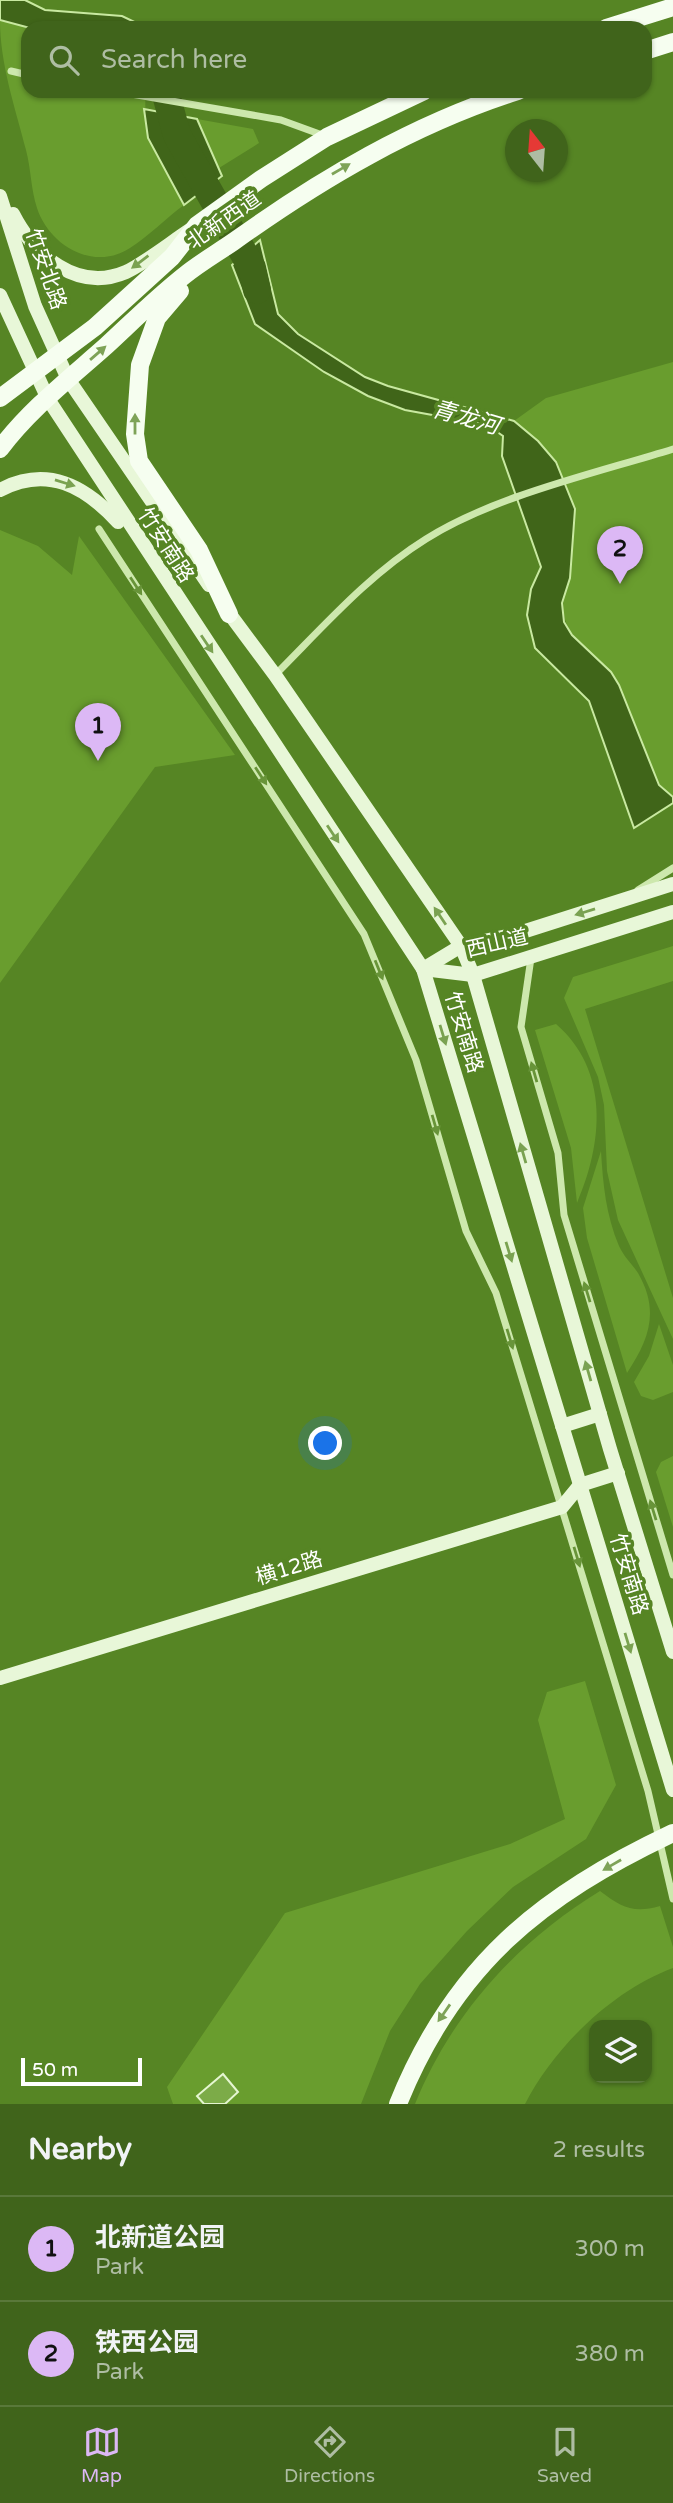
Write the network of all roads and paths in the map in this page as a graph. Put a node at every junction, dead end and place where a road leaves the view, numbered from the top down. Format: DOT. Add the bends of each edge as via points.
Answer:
graph roads {
  1 [pos="673,7"];
  2 [pos="628,21"];
  3 [pos="673,42"];
  4 [pos="652,49"];
  5 [pos="11,71"];
  6 [pos="21,73"];
  7 [pos="151,98"];
  8 [pos="409,98"];
  9 [pos="495,98"];
  10 [pos="327,136"];
  11 [pos="0,190"];
  12 [pos="0,196"];
  13 [pos="197,226"];
  14 [pos="205,262"];
  15 [pos="0,296"];
  16 [pos="57,354"];
  17 [pos="32,371"];
  18 [pos="68,379"];
  19 [pos="0,398"];
  20 [pos="48,399"];
  21 [pos="0,449"];
  22 [pos="673,449"];
  23 [pos="0,490"];
  24 [pos="99,529"];
  25 [pos="142,547"];
  26 [pos="229,614"];
  27 [pos="275,675"];
  28 [pos="673,868"];
  29 [pos="673,884"];
  30 [pos="621,901"];
  31 [pos="673,912"];
  32 [pos="656,917"];
  33 [pos="673,921"];
  34 [pos="461,946"];
  35 [pos="531,958"];
  36 [pos="423,969"];
  37 [pos="474,975"];
  38 [pos="600,1414"];
  39 [pos="562,1426"];
  40 [pos="618,1473"];
  41 [pos="580,1485"];
  42 [pos="562,1507"];
  43 [pos="673,1575"];
  44 [pos="673,1652"];
  45 [pos="0,1678"];
  46 [pos="673,1790"];
  47 [pos="666,1837"];
  48 [pos="673,1899"];
  49 [pos="398,2104"];
  1 -- 2 [label="main road"];
  3 -- 4 [label="main road"];
  5 -- 6 [label="street"];
  7 -- 10 [label="street" via="281,120"];
  8 -- 10 [label="main road, 北新西道"];
  14 -- 9 [label="main road, 北新西道, one-way" via="341,169"];
  10 -- 13 [label="main road, 北新西道"];
  13 -- 11 [label="main road, one-way" via="128,271 93,277 59,268 25,238"];
  12 -- 16 [label="main road, 竹安北路" via="35,306"];
  13 -- 16 [label="main road, 北新西道" via="172,257"];
  18 -- 14 [label="main road, 北新西道, one-way" via="186,273"];
  26 -- 14 [label="main road, one-way" via="199,550 139,461 135,434 139,365 146,345 158,318"];
  15 -- 17 [label="main road"];
  16 -- 17 [label="main road, 北新西道"];
  16 -- 18 [label="main road, 竹安南路"];
  17 -- 19 [label="main road, 北新西道"];
  17 -- 20 [label="main road, 竹安南路"];
  18 -- 20 [label="main road, 北新西道"];
  18 -- 26 [label="main road, 竹安南路"];
  20 -- 21 [label="main road, 北新西道"];
  20 -- 25 [label="main road, 竹安南路"];
  22 -- 27 [label="street" via="502,504 429,537 370,580"];
  23 -- 25 [label="main road, one-way" via="41,477 76,486 103,506"];
  24 -- 42 [label="street, one-way" via="364,934 416,1060 466,1231 496,1293"];
  25 -- 36 [label="main road, 竹安南路, one-way"];
  26 -- 27 [label="main road, 竹安南路"];
  34 -- 27 [label="main road, 竹安南路, one-way"];
  28 -- 30 [label="street"];
  29 -- 30 [label="main road, 西山道"];
  30 -- 34 [label="main road, 西山道, one-way"];
  31 -- 32 [label="main road, 西山道"];
  32 -- 33 [label="street"];
  32 -- 35 [label="main road, 西山道"];
  34 -- 36 [label="main road, 西山道"];
  34 -- 37 [label="main road, 竹安南路"];
  35 -- 37 [label="main road, 西山道"];
  43 -- 35 [label="street, one-way" via="564,1215 558,1153 521,1027"];
  36 -- 37 [label="main road, 西山道"];
  36 -- 39 [label="main road, 竹安南路, one-way"];
  38 -- 37 [label="main road, 竹安南路, one-way"];
  38 -- 39 [label="main road"];
  38 -- 40 [label="main road, 竹安南路"];
  39 -- 41 [label="main road, 竹安南路"];
  40 -- 41 [label="main road"];
  40 -- 44 [label="main road, 竹安南路"];
  41 -- 42 [label="main road"];
  41 -- 46 [label="main road, 竹安南路, one-way"];
  42 -- 45 [label="main road, 横12路"];
  42 -- 47 [label="street, one-way"];
  47 -- 48 [label="street"];
  47 -- 49 [label="main road, one-way" via="561,1895 489,1956 439,2019"];
}
